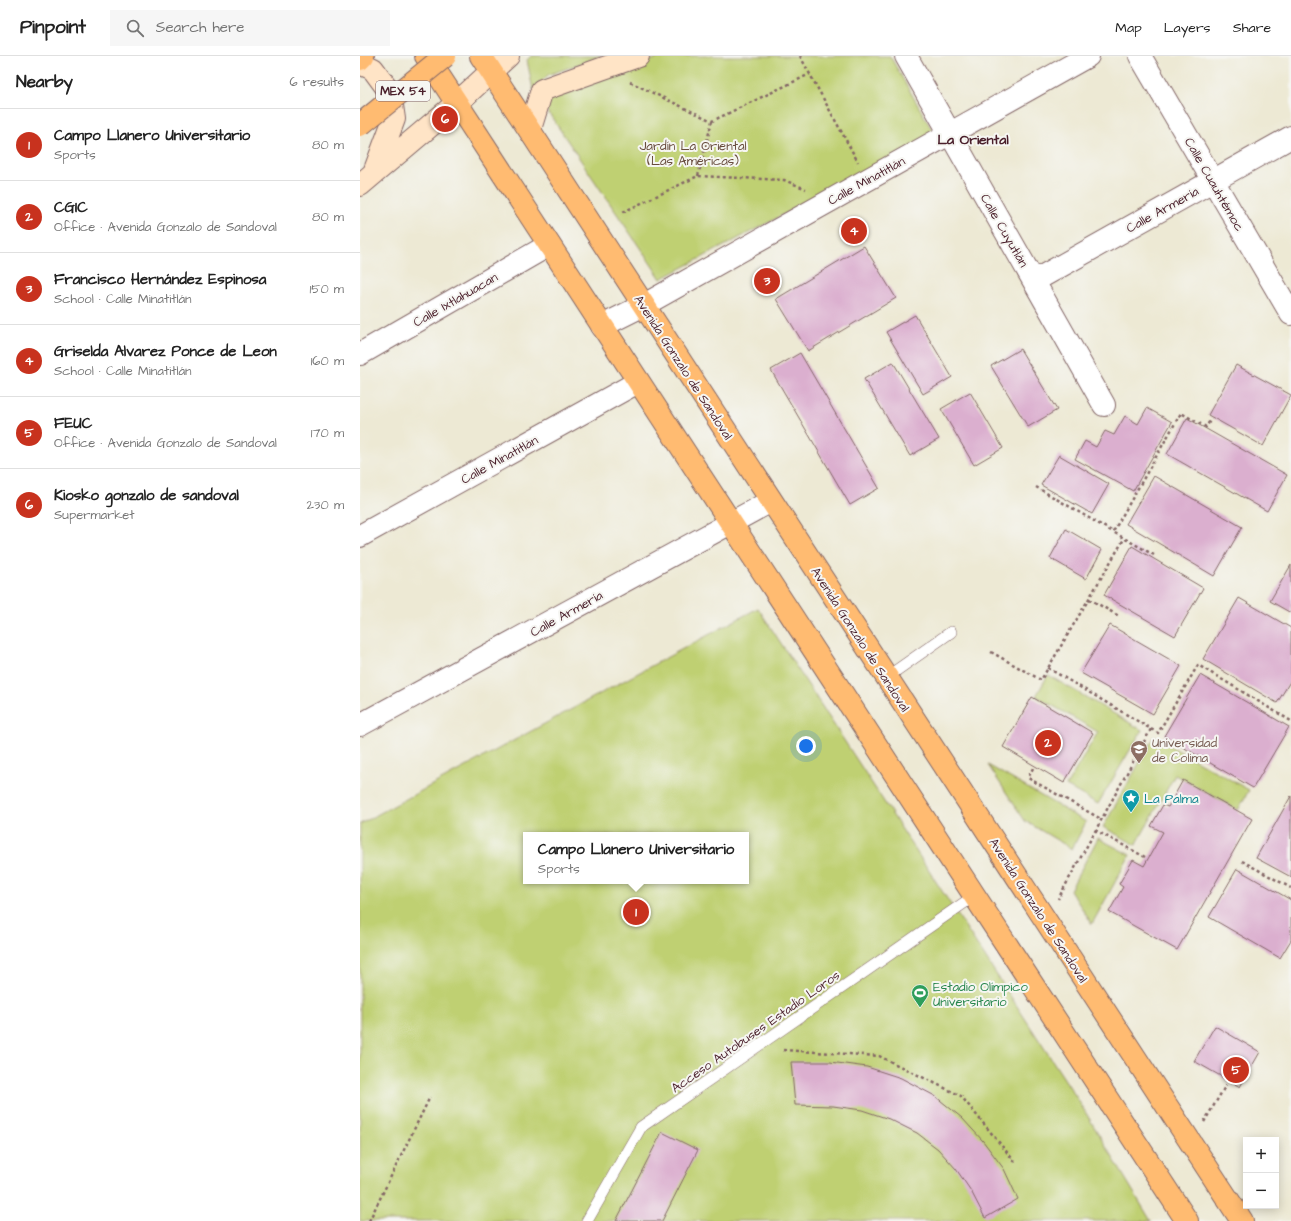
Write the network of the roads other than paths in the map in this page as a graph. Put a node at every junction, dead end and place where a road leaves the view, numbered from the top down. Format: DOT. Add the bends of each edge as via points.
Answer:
graph roads {
  1 [pos="363,56"];
  2 [pos="426,56"];
  3 [pos="445,56"];
  4 [pos="508,56"];
  5 [pos="638,56"];
  6 [pos="906,56"];
  7 [pos="1088,56"];
  8 [pos="1140,56"];
  9 [pos="360,59"];
  10 [pos="360,63"];
  11 [pos="486,64"];
  12 [pos="457,103"];
  13 [pos="360,125"];
  14 [pos="530,129"];
  15 [pos="950,133"];
  16 [pos="1291,137"];
  17 [pos="367,179"];
  18 [pos="1214,181"];
  19 [pos="549,245"];
  20 [pos="1034,281"];
  21 [pos="644,305"];
  22 [pos="1291,312"];
  23 [pos="602,326"];
  24 [pos="360,354"];
  25 [pos="638,382"];
  26 [pos="1104,405"];
  27 [pos="771,501"];
  28 [pos="731,524"];
  29 [pos="360,536"];
  30 [pos="951,632"];
  31 [pos="886,677"];
  32 [pos="360,725"];
  33 [pos="974,896"];
  34 [pos="587,1221"];
  35 [pos="1186,1221"];
  36 [pos="1242,1221"];
  1 -- 9 [label="main road"];
  2 -- 12 [label="main road"];
  3 -- 13 [label="main road, MEX 54, bridge"];
  4 -- 11 [label="street"];
  5 -- 14 [label="street" via="542,90"];
  6 -- 15 [label="street, Calle Cuyutlán"];
  7 -- 15 [label="street, Calle Minatitlán"];
  8 -- 18 [label="street, Calle Cuauhtémoc"];
  10 -- 17 [label="street" via="373,69 390,92 394,119"];
  11 -- 12 [label="street"];
  11 -- 14 [label="main road, Avenida Gonzalo de Sandoval"];
  12 -- 17 [label="street"];
  12 -- 19 [label="main road"];
  14 -- 21 [label="main road, Avenida Gonzalo de Sandoval"];
  15 -- 20 [label="street, Calle Cuyutlán"];
  15 -- 21 [label="street, Calle Minatitlán"];
  16 -- 18 [label="street, Calle Armería"];
  18 -- 20 [label="street, Calle Armería"];
  18 -- 22 [label="street, Calle Cuauhtémoc"];
  19 -- 23 [label="main road"];
  19 -- 24 [label="street, Calle Ixtlahuacan"];
  20 -- 26 [label="street, Calle Cuyutlán"];
  21 -- 23 [label="street, Calle Minatitlán"];
  21 -- 27 [label="main road, Avenida Gonzalo de Sandoval"];
  23 -- 25 [label="main road"];
  25 -- 28 [label="main road"];
  25 -- 29 [label="street, Calle Minatitlán"];
  27 -- 28 [label="street, Calle Armería"];
  27 -- 31 [label="main road, Avenida Gonzalo de Sandoval"];
  28 -- 32 [label="street, Calle Armería"];
  28 -- 33 [label="main road"];
  30 -- 31 [label="lane"];
  31 -- 36 [label="main road, Avenida Gonzalo de Sandoval"];
  33 -- 34 [label="lane, Acceso Autobuses Estadio Loros" via="641,1127"];
  33 -- 35 [label="main road"];
}
